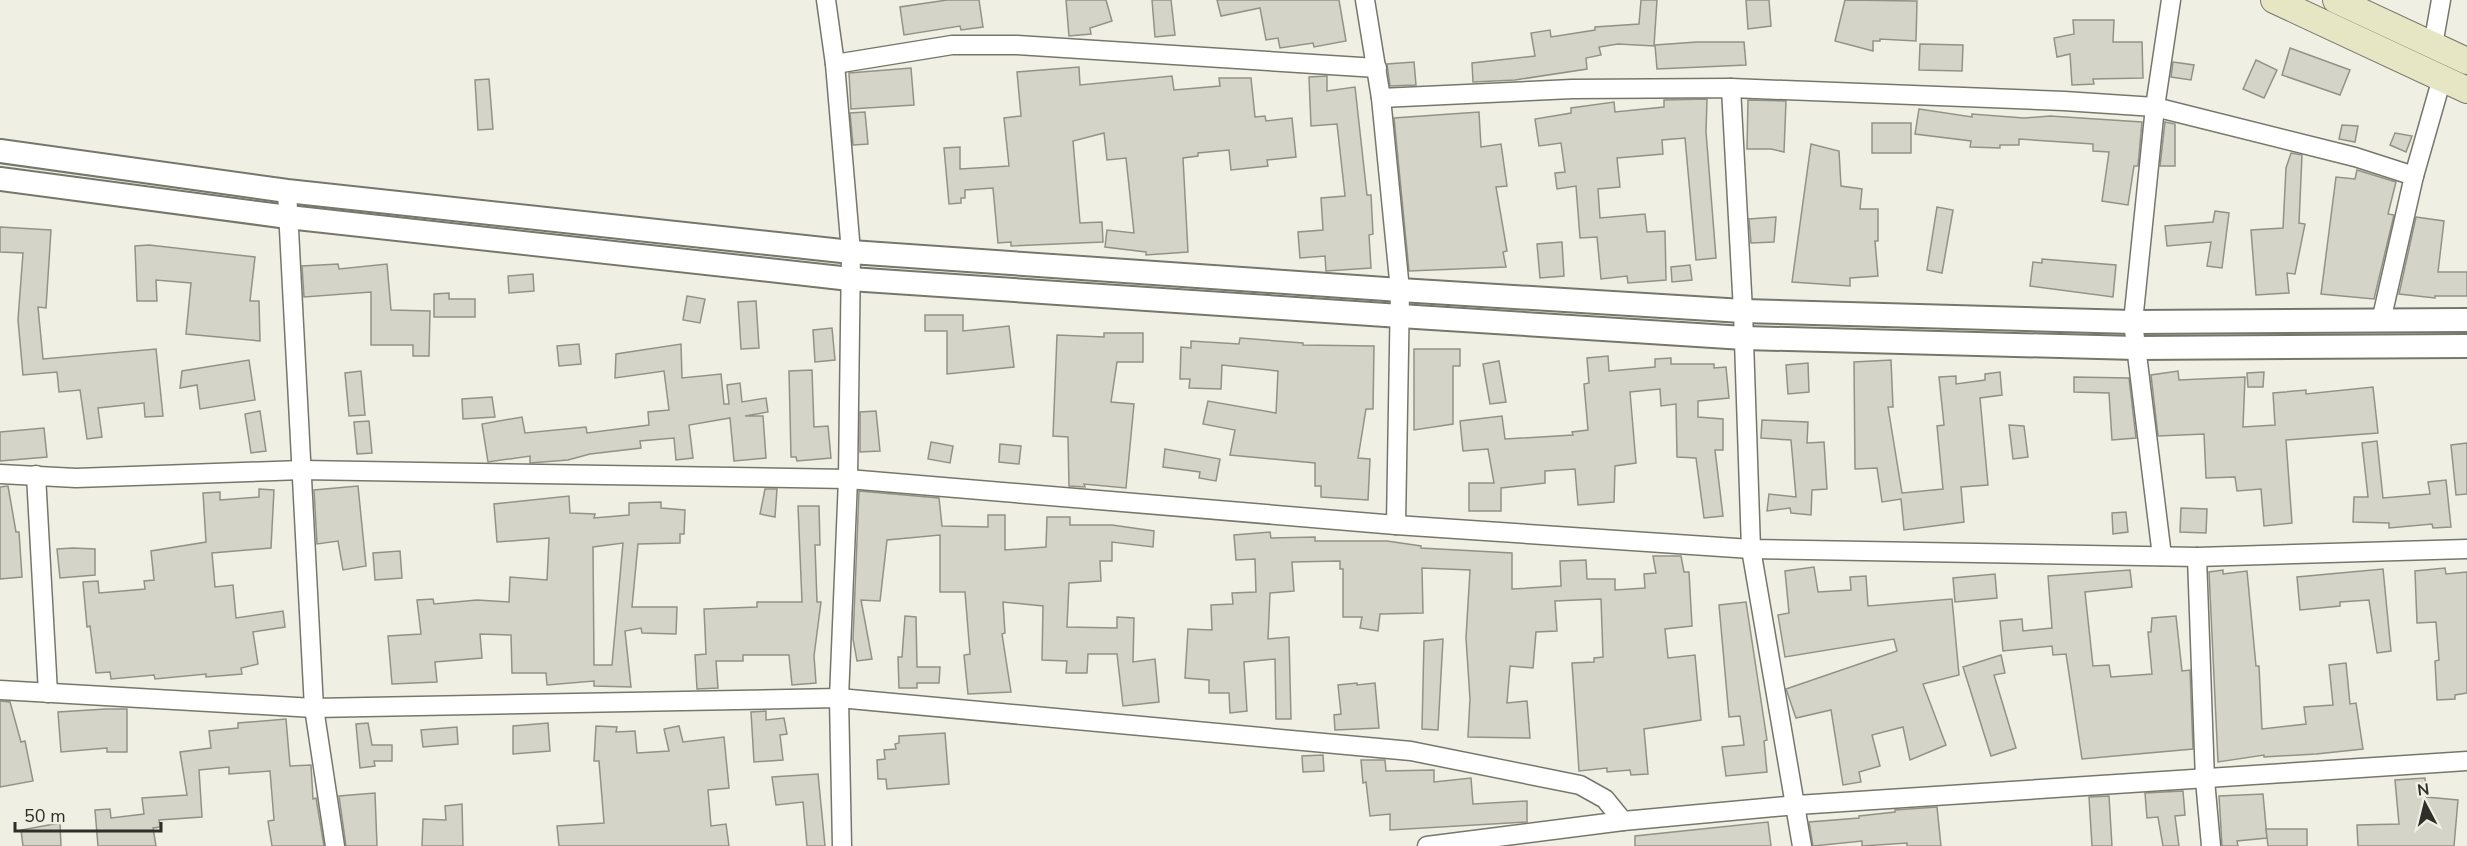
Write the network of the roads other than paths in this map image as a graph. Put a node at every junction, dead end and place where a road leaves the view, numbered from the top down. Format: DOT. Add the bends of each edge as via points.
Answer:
graph roads {
  1 [pos="826,0"];
  2 [pos="1365,0"];
  3 [pos="2171,0"];
  4 [pos="2274,0"];
  5 [pos="2336,0"];
  6 [pos="2441,0"];
  7 [pos="2433,45"];
  8 [pos="2467,61"];
  9 [pos="835,64"];
  10 [pos="1377,68"];
  11 [pos="2442,78"];
  12 [pos="1731,88"];
  13 [pos="2467,90"];
  14 [pos="1381,98"];
  15 [pos="2155,108"];
  16 [pos="0,151"];
  17 [pos="2414,176"];
  18 [pos="0,179"];
  19 [pos="287,191"];
  20 [pos="288,217"];
  21 [pos="850,252"];
  22 [pos="850,279"];
  23 [pos="1401,290"];
  24 [pos="1743,311"];
  25 [pos="1400,316"];
  26 [pos="2467,320"];
  27 [pos="2381,321"];
  28 [pos="2133,322"];
  29 [pos="1744,338"];
  30 [pos="2467,346"];
  31 [pos="2136,348"];
  32 [pos="302,470"];
  33 [pos="0,474"];
  34 [pos="36,476"];
  35 [pos="848,479"];
  36 [pos="1396,525"];
  37 [pos="1751,549"];
  38 [pos="2467,549"];
  39 [pos="2162,556"];
  40 [pos="2197,556"];
  41 [pos="0,690"];
  42 [pos="48,693"];
  43 [pos="838,698"];
  44 [pos="314,708"];
  45 [pos="2467,761"];
  46 [pos="2205,780"];
  47 [pos="1797,805"];
  48 [pos="1623,821"];
  49 [pos="335,846"];
  50 [pos="842,846"];
  51 [pos="1427,846"];
  52 [pos="1802,846"];
  53 [pos="2211,846"];
  1 -- 9 [label="street"];
  2 -- 10 [label="street"];
  3 -- 15 [label="street"];
  4 -- 11 [label="main road"];
  5 -- 7 [label="main road"];
  6 -- 7 [label="street"];
  7 -- 8 [label="main road"];
  9 -- 10 [label="street" via="952,45 1017,45"];
  9 -- 21 [label="street"];
  10 -- 14 [label="street"];
  11 -- 13 [label="main road"];
  11 -- 17 [label="street"];
  12 -- 14 [label="street" via="1572,89"];
  12 -- 15 [label="street" via="1924,93"];
  12 -- 24 [label="street"];
  14 -- 23 [label="street"];
  15 -- 17 [label="street" via="2355,157"];
  15 -- 28 [label="street"];
  16 -- 19 [label="street"];
  17 -- 27 [label="street"];
  18 -- 20 [label="street"];
  19 -- 20 [label="street"];
  19 -- 21 [label="street"];
  20 -- 22 [label="street"];
  20 -- 32 [label="street"];
  21 -- 22 [label="street"];
  21 -- 23 [label="street"];
  22 -- 25 [label="street"];
  22 -- 35 [label="street"];
  23 -- 24 [label="street"];
  23 -- 25 [label="street"];
  24 -- 28 [label="street"];
  24 -- 29 [label="street"];
  25 -- 29 [label="street"];
  25 -- 36 [label="street"];
  26 -- 27 [label="street"];
  27 -- 28 [label="street"];
  28 -- 31 [label="street"];
  29 -- 31 [label="street"];
  29 -- 37 [label="street"];
  30 -- 31 [label="street"];
  31 -- 39 [label="street"];
  32 -- 34 [label="street"];
  32 -- 35 [label="street"];
  32 -- 44 [label="street"];
  33 -- 34 [label="street"];
  34 -- 42 [label="street"];
  35 -- 36 [label="street"];
  35 -- 43 [label="street"];
  36 -- 37 [label="street"];
  37 -- 39 [label="street"];
  37 -- 47 [label="street"];
  38 -- 40 [label="street"];
  39 -- 40 [label="street"];
  40 -- 46 [label="street"];
  41 -- 42 [label="street"];
  42 -- 44 [label="street"];
  43 -- 44 [label="street"];
  43 -- 48 [label="street" via="1410,751 1580,785 1605,799"];
  43 -- 50 [label="street"];
  44 -- 49 [label="street"];
  45 -- 46 [label="street"];
  46 -- 47 [label="street"];
  46 -- 53 [label="street"];
  47 -- 48 [label="street"];
  47 -- 52 [label="street"];
  48 -- 51 [label="street"];
}
